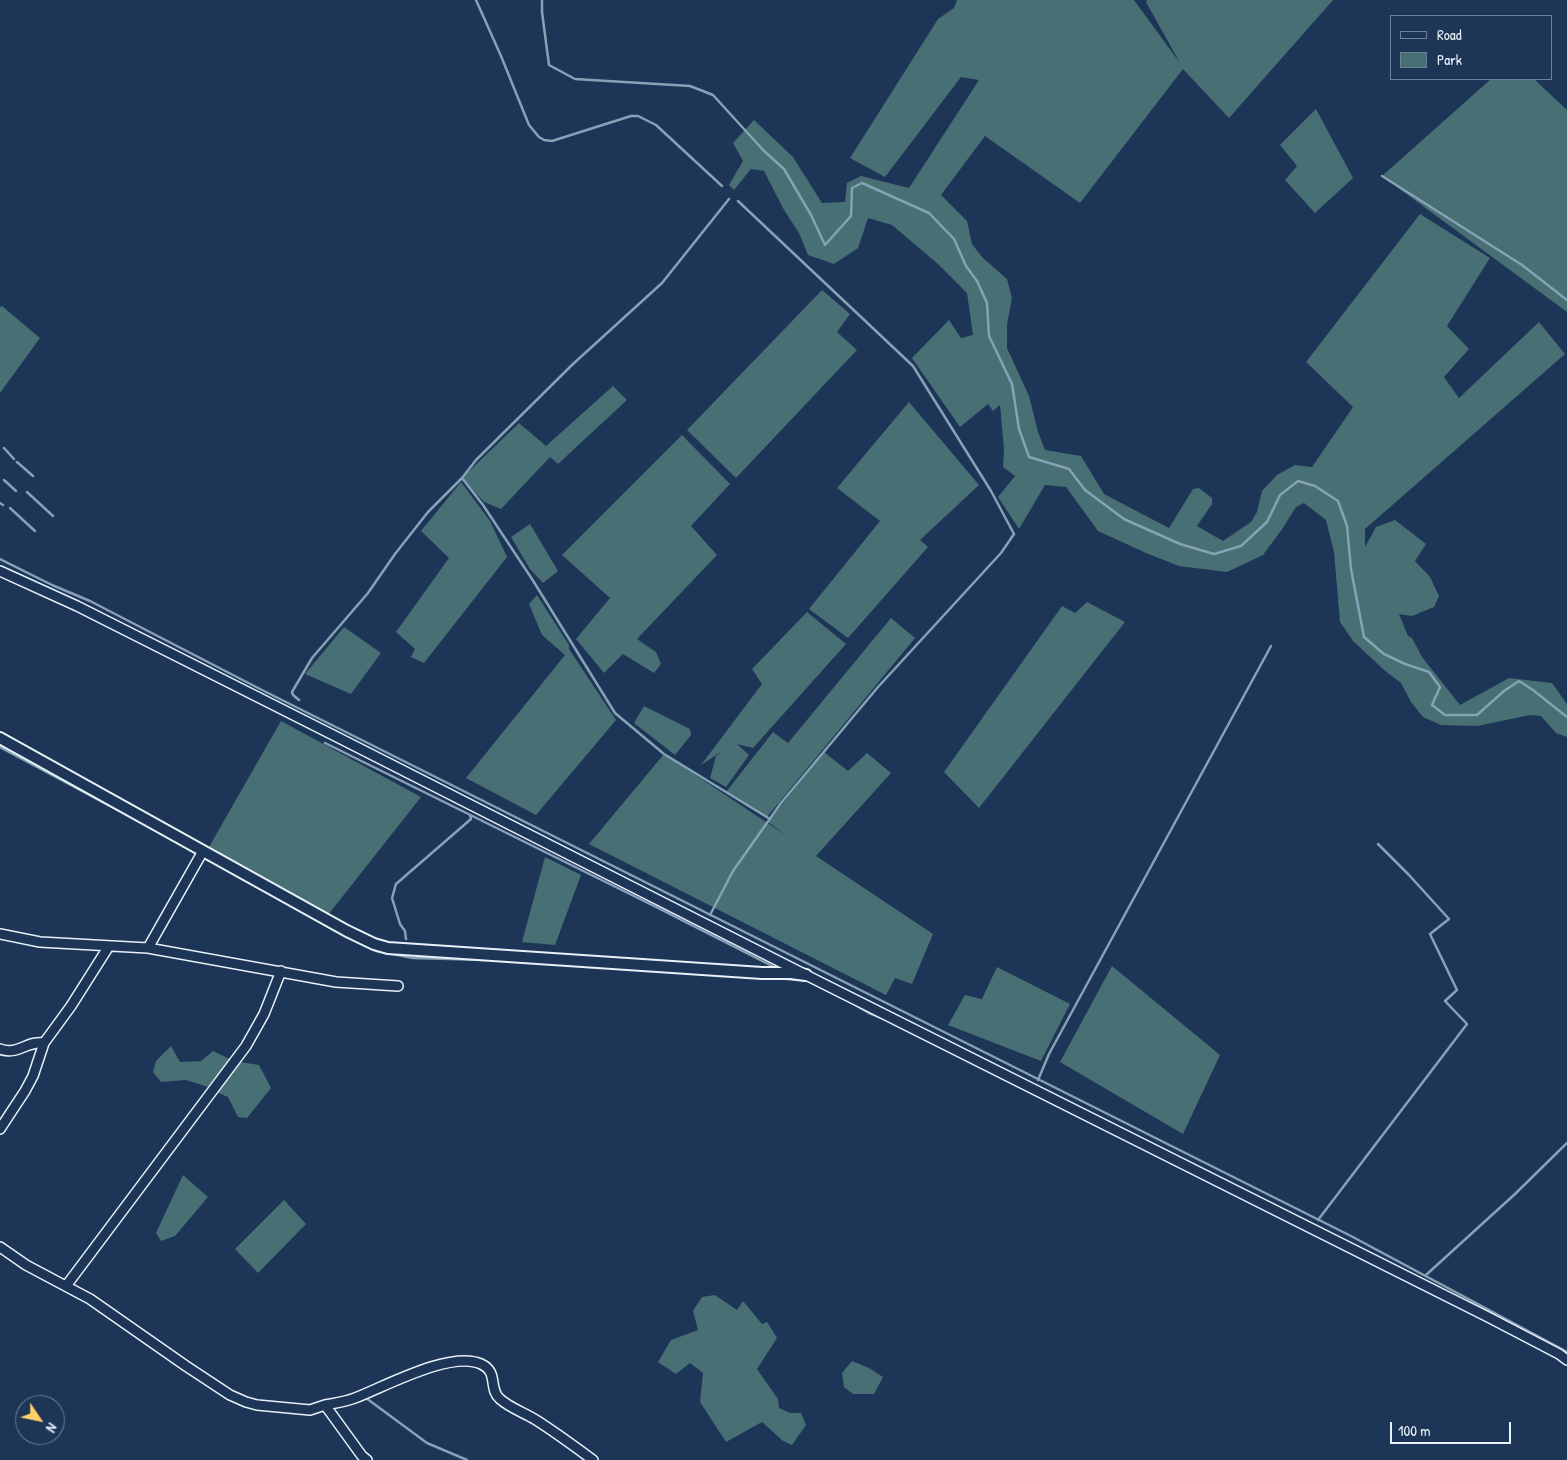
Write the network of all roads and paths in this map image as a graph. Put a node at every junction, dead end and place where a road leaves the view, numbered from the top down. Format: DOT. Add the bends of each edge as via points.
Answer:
graph roads {
  1 [pos="0,571"];
  2 [pos="0,738"];
  3 [pos="203,852"];
  4 [pos="0,934"];
  5 [pos="109,946"];
  6 [pos="148,948"];
  7 [pos="280,971"];
  8 [pos="806,975"];
  9 [pos="398,986"];
  10 [pos="44,1043"];
  11 [pos="0,1049"];
  12 [pos="0,1129"];
  13 [pos="0,1247"];
  14 [pos="66,1286"];
  15 [pos="1567,1360"];
  16 [pos="325,1405"];
  17 [pos="367,1460"];
  18 [pos="592,1460"];
  1 -- 8 [label="street" via="77,606"];
  2 -- 3 [label="street"];
  3 -- 6 [label="street"];
  3 -- 8 [label="street" via="347,931 388,948"];
  4 -- 5 [label="street" via="40,942"];
  5 -- 6 [label="street"];
  5 -- 10 [label="street"];
  6 -- 7 [label="street"];
  7 -- 9 [label="street" via="336,982"];
  7 -- 14 [label="street" via="264,1014 246,1046"];
  8 -- 15 [label="street" via="1488,1317"];
  10 -- 11 [label="street" via="38,1042 11,1052"];
  10 -- 12 [label="street" via="33,1076"];
  13 -- 14 [label="street"];
  14 -- 16 [label="street" via="238,1399 257,1405 310,1410"];
  16 -- 17 [label="street"];
  16 -- 18 [label="street" via="352,1399 422,1370 464,1360 475,1362 490,1370 496,1395 501,1400"];
}
